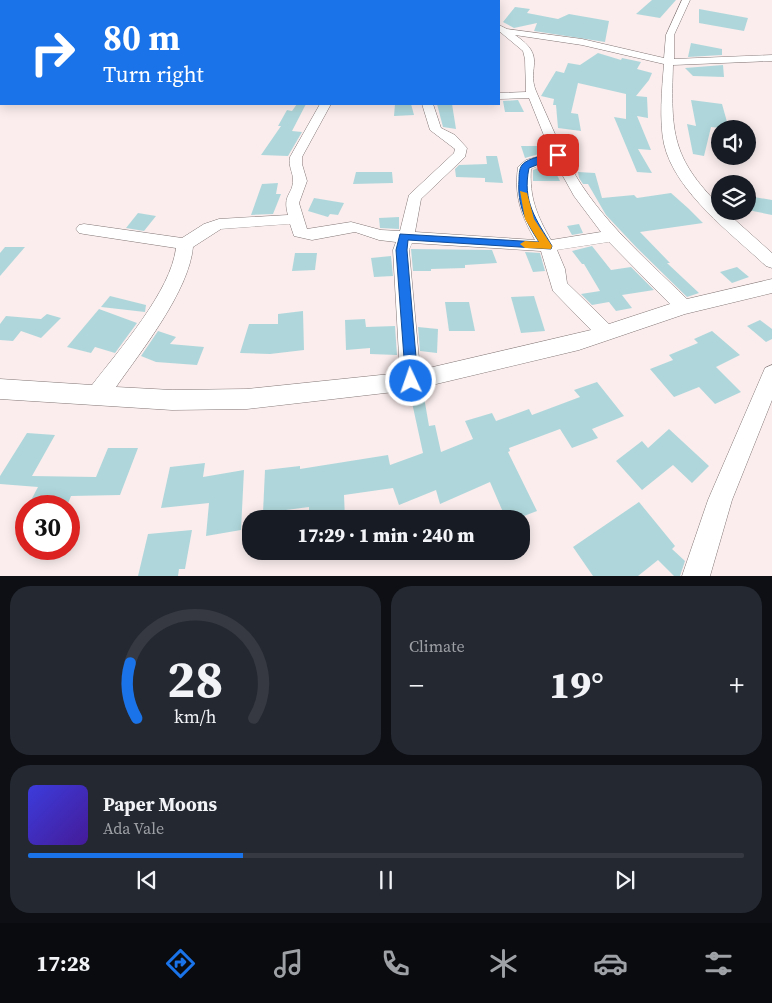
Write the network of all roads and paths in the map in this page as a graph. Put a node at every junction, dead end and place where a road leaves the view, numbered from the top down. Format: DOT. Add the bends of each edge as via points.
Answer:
graph roads {
  1 [pos="686,0"];
  2 [pos="511,32"];
  3 [pos="772,58"];
  4 [pos="667,62"];
  5 [pos="532,95"];
  6 [pos="500,96"];
  7 [pos="324,105"];
  8 [pos="428,105"];
  9 [pos="558,155"];
  10 [pos="296,219"];
  11 [pos="84,229"];
  12 [pos="404,236"];
  13 [pos="612,236"];
  14 [pos="185,244"];
  15 [pos="547,246"];
  16 [pos="772,262"];
  17 [pos="772,286"];
  18 [pos="684,307"];
  19 [pos="607,334"];
  20 [pos="772,374"];
  21 [pos="411,381"];
  22 [pos="0,389"];
  23 [pos="97,396"];
  24 [pos="696,576"];
  1 -- 4 [label="street" via="670,35"];
  2 -- 4 [label="street" via="582,42"];
  2 -- 5 [label="street" via="527,50"];
  3 -- 4 [label="street"];
  4 -- 16 [label="street" via="670,144 678,164 692,186"];
  5 -- 6 [label="street"];
  5 -- 9 [label="street"];
  7 -- 10 [label="street" via="296,157 300,181 292,203"];
  8 -- 12 [label="street" via="436,130 459,145 460,154 414,198"];
  9 -- 13 [label="street" via="581,196"];
  9 -- 15 [label="street" via="531,163 525,167 524,173 523,196 530,219"];
  10 -- 12 [label="street" via="304,235 349,226 379,235"];
  10 -- 14 [label="street" via="219,224"];
  11 -- 14 [label="street"];
  12 -- 15 [label="street"];
  12 -- 21 [label="street" via="401,250"];
  13 -- 15 [label="street"];
  13 -- 18 [label="street"];
  14 -- 23 [label="street" via="186,251 176,279"];
  15 -- 19 [label="street" via="559,272 559,286"];
  17 -- 18 [label="street"];
  18 -- 19 [label="street"];
  19 -- 21 [label="street"];
  20 -- 24 [label="street" via="720,500"];
  21 -- 23 [label="street" via="247,399"];
  22 -- 23 [label="street"];
}
